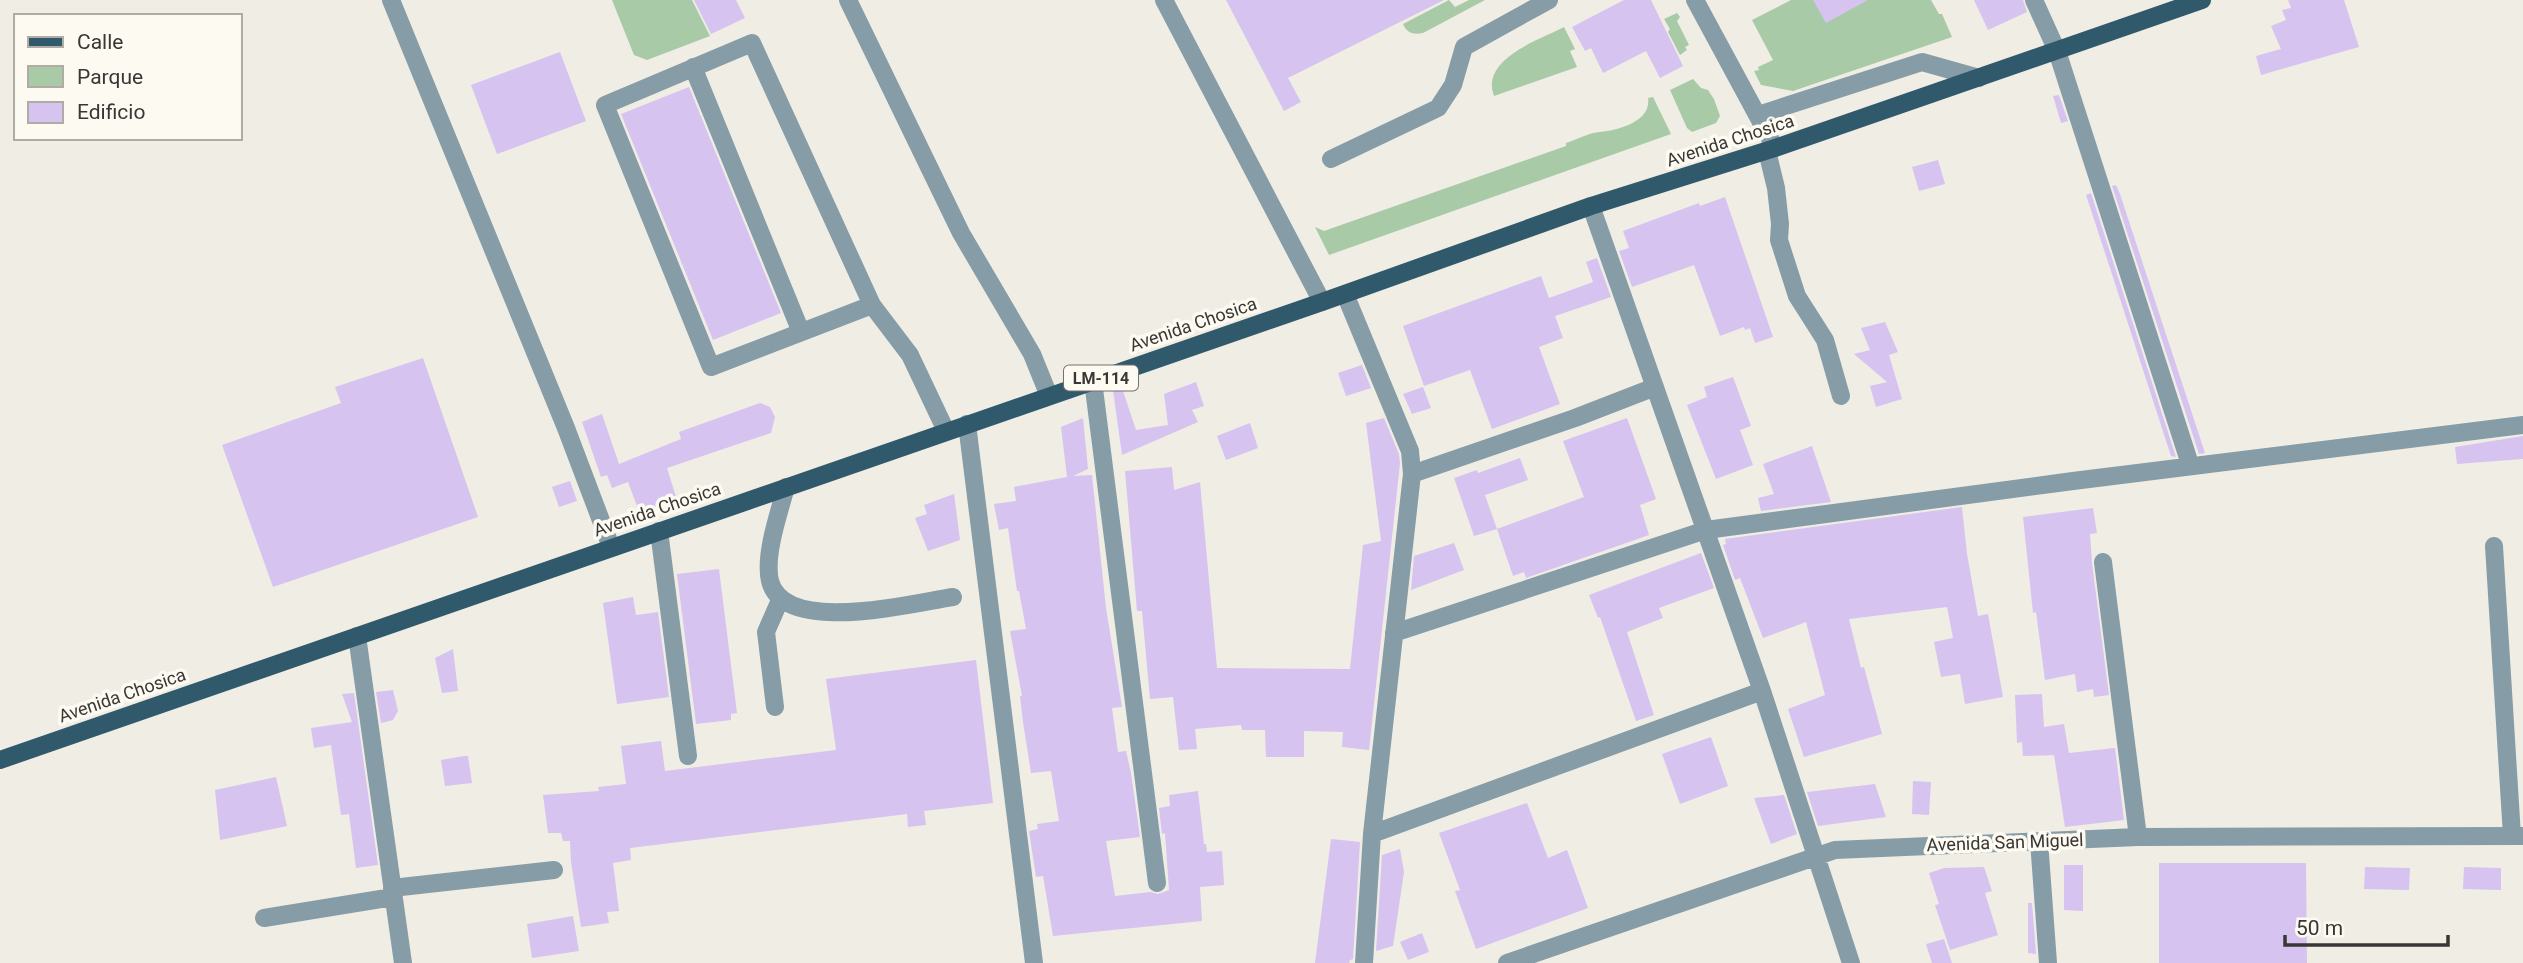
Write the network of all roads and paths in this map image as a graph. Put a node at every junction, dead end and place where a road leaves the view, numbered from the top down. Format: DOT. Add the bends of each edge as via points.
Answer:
graph roads {
  1 [pos="391,0"];
  2 [pos="848,0"];
  3 [pos="1164,0"];
  4 [pos="1549,0"];
  5 [pos="1695,0"];
  6 [pos="2034,0"];
  7 [pos="2203,0"];
  8 [pos="2057,51"];
  9 [pos="693,67"];
  10 [pos="1979,78"];
  11 [pos="1758,115"];
  12 [pos="1771,149"];
  13 [pos="1331,159"];
  14 [pos="1591,206"];
  15 [pos="1345,294"];
  16 [pos="1321,302"];
  17 [pos="872,305"];
  18 [pos="801,332"];
  19 [pos="1093,381"];
  20 [pos="1655,387"];
  21 [pos="1049,396"];
  22 [pos="1840,396"];
  23 [pos="967,424"];
  24 [pos="2523,425"];
  25 [pos="946,431"];
  26 [pos="2188,458"];
  27 [pos="1412,474"];
  28 [pos="786,487"];
  29 [pos="1706,530"];
  30 [pos="659,531"];
  31 [pos="2494,546"];
  32 [pos="611,547"];
  33 [pos="2104,562"];
  34 [pos="953,597"];
  35 [pos="780,600"];
  36 [pos="1394,633"];
  37 [pos="357,636"];
  38 [pos="1762,691"];
  39 [pos="775,707"];
  40 [pos="688,756"];
  41 [pos="0,760"];
  42 [pos="1372,834"];
  43 [pos="2517,836"];
  44 [pos="2138,837"];
  45 [pos="2039,841"];
  46 [pos="1817,854"];
  47 [pos="554,870"];
  48 [pos="1157,883"];
  49 [pos="393,892"];
  50 [pos="264,918"];
  51 [pos="403,963"];
  52 [pos="1034,963"];
  53 [pos="1364,963"];
  54 [pos="1507,963"];
  55 [pos="1851,963"];
  56 [pos="2048,963"];
  1 -- 32 [label="street"];
  2 -- 21 [label="street" via="961,233 1032,354"];
  3 -- 16 [label="street"];
  4 -- 13 [label="street" via="1464,47 1454,85 1438,108"];
  5 -- 11 [label="street"];
  6 -- 8 [label="street"];
  7 -- 8 [label="main road, Avenida Chosica / LM-114"];
  8 -- 10 [label="main road, Avenida Chosica / LM-114"];
  8 -- 26 [label="street"];
  9 -- 17 [label="street" via="752,43"];
  9 -- 18 [label="street"];
  9 -- 18 [label="street" via="605,105 706,354 712,367"];
  10 -- 11 [label="street" via="1922,62"];
  10 -- 12 [label="main road, Avenida Chosica / LM-114"];
  11 -- 12 [label="street"];
  12 -- 14 [label="main road, Avenida Chosica / LM-114"];
  12 -- 22 [label="street" via="1779,240 1797,296 1825,340"];
  14 -- 15 [label="main road, Avenida Chosica / LM-114"];
  14 -- 20 [label="street"];
  15 -- 16 [label="main road, Avenida Chosica / LM-114"];
  15 -- 27 [label="street" via="1410,451"];
  16 -- 19 [label="main road, Avenida Chosica / LM-114"];
  17 -- 18 [label="street"];
  17 -- 25 [label="street" via="910,355"];
  19 -- 21 [label="main road, Avenida Chosica / LM-114"];
  19 -- 48 [label="street"];
  20 -- 27 [label="street"];
  20 -- 29 [label="street"];
  21 -- 23 [label="main road, Avenida Chosica / LM-114"];
  23 -- 25 [label="main road, Avenida Chosica / LM-114"];
  23 -- 52 [label="street"];
  24 -- 29 [label="street"];
  25 -- 28 [label="main road, Avenida Chosica / LM-114"];
  27 -- 36 [label="street"];
  28 -- 30 [label="main road, Avenida Chosica / LM-114"];
  28 -- 35 [label="street" via="769,565 769,579"];
  29 -- 36 [label="street"];
  29 -- 38 [label="street"];
  30 -- 32 [label="main road, Avenida Chosica / LM-114"];
  30 -- 40 [label="street"];
  31 -- 43 [label="street"];
  32 -- 37 [label="main road, Avenida Chosica / LM-114"];
  33 -- 44 [label="street"];
  34 -- 35 [label="street" via="823,614"];
  35 -- 39 [label="street" via="766,632"];
  36 -- 42 [label="street"];
  37 -- 41 [label="main road, Avenida Chosica / LM-114"];
  37 -- 49 [label="street"];
  38 -- 42 [label="street"];
  38 -- 46 [label="street"];
  42 -- 53 [label="street"];
  43 -- 44 [label="street, Avenida San Miguel"];
  44 -- 45 [label="street, Avenida San Miguel"];
  45 -- 46 [label="street, Avenida San Miguel" via="1855,848"];
  45 -- 56 [label="street"];
  46 -- 54 [label="street, Avenida San Miguel"];
  46 -- 55 [label="street"];
  47 -- 49 [label="street"];
  49 -- 50 [label="street"];
  49 -- 51 [label="street"];
}
